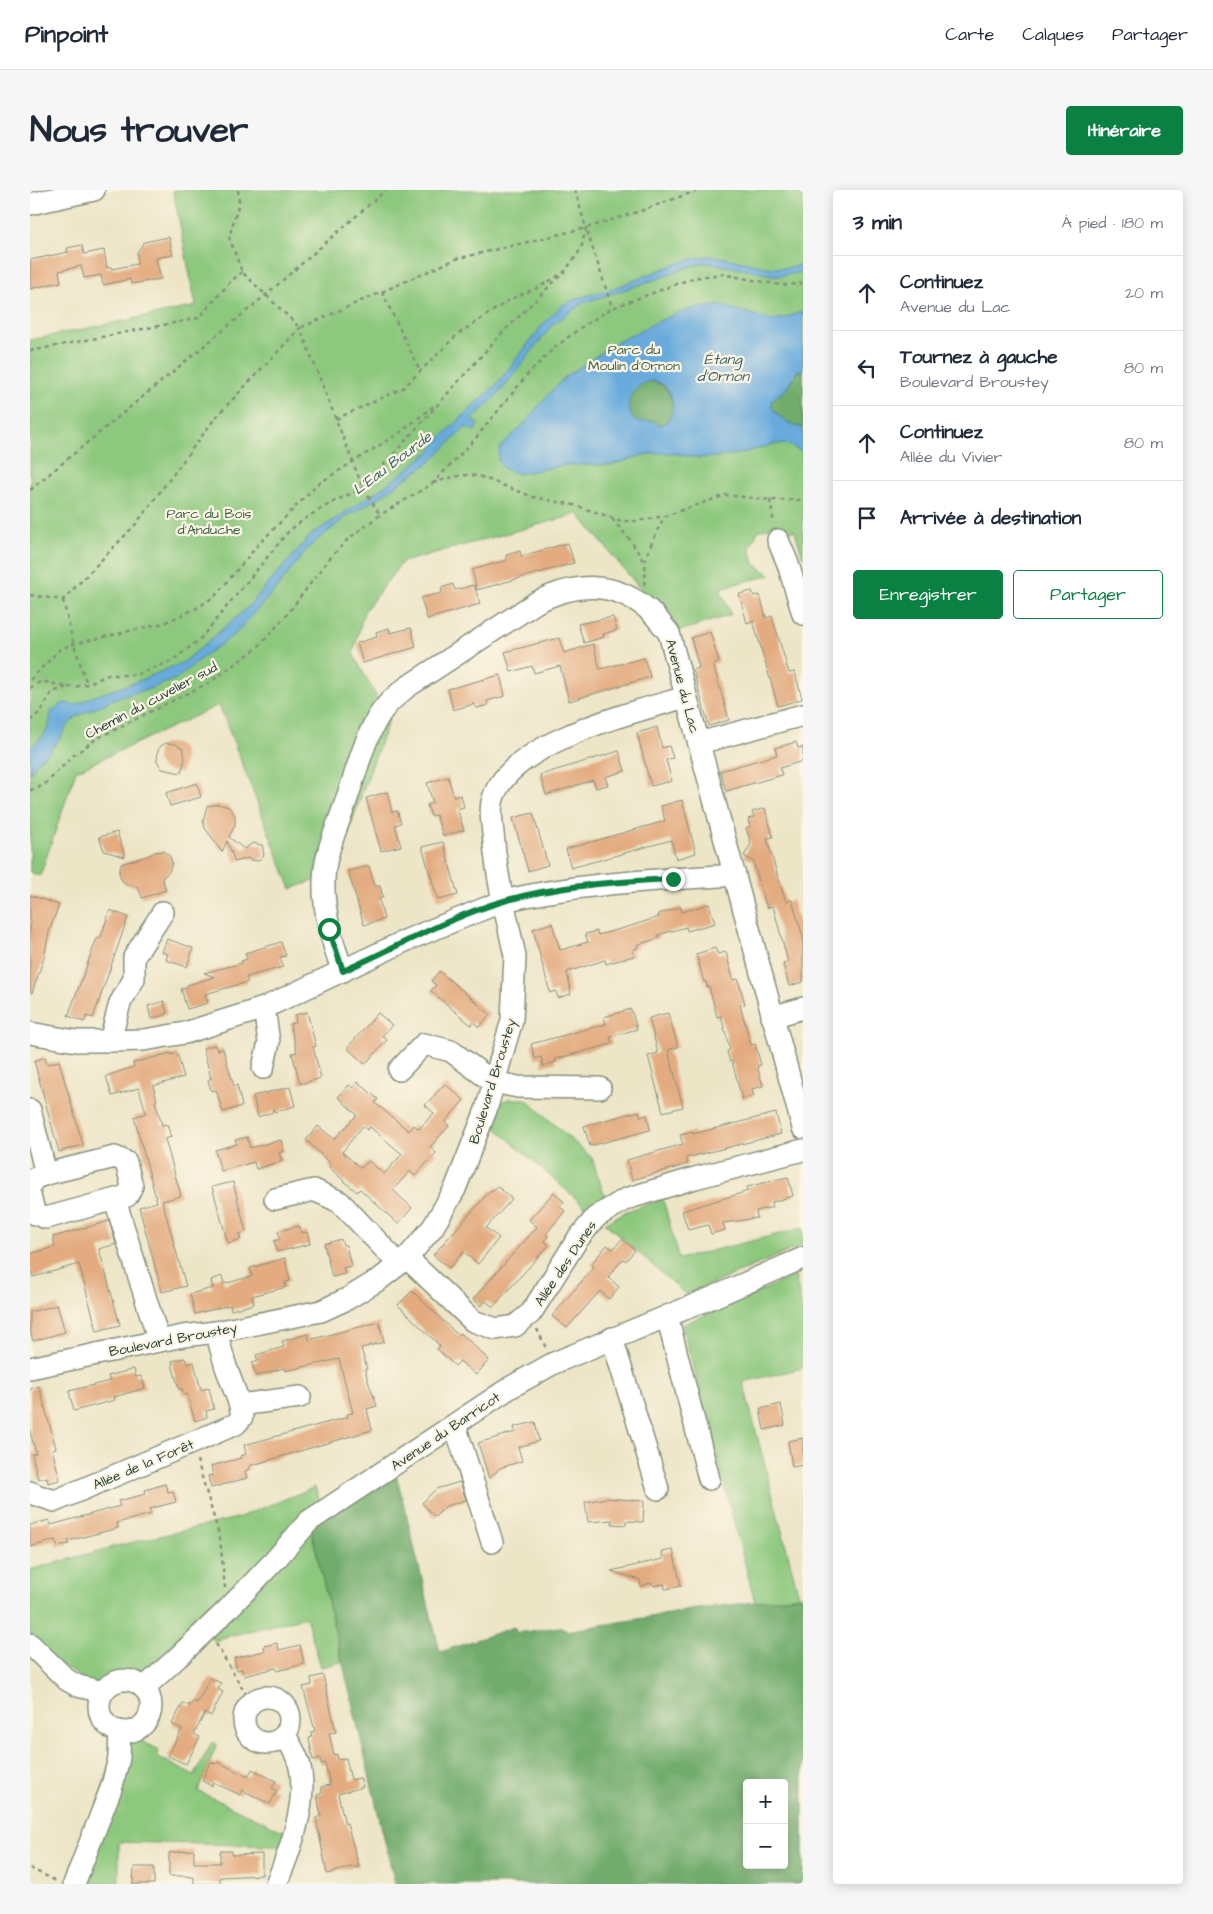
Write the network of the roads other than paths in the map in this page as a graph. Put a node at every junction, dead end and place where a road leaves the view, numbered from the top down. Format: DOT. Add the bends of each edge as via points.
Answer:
graph roads {
  1 [pos="94,190"];
  2 [pos="30,204"];
  3 [pos="778,540"];
  4 [pos="803,614"];
  5 [pos="686,698"];
  6 [pos="803,716"];
  7 [pos="699,743"];
  8 [pos="735,875"];
  9 [pos="503,901"];
  10 [pos="163,912"];
  11 [pos="343,971"];
  12 [pos="264,1008"];
  13 [pos="803,1008"];
  14 [pos="772,1017"];
  15 [pos="30,1033"];
  16 [pos="110,1041"];
  17 [pos="264,1068"];
  18 [pos="399,1070"];
  19 [pos="493,1082"];
  20 [pos="600,1088"];
  21 [pos="30,1110"];
  22 [pos="803,1128"];
  23 [pos="803,1150"];
  24 [pos="38,1180"];
  25 [pos="30,1196"];
  26 [pos="275,1199"];
  27 [pos="115,1200"];
  28 [pos="803,1258"];
  29 [pos="403,1261"];
  30 [pos="667,1316"];
  31 [pos="216,1332"];
  32 [pos="612,1338"];
  33 [pos="159,1341"];
  34 [pos="30,1368"];
  35 [pos="300,1397"];
  36 [pos="240,1405"];
  37 [pos="455,1425"];
  38 [pos="709,1479"];
  39 [pos="658,1489"];
  40 [pos="30,1492"];
  41 [pos="492,1542"];
  42 [pos="30,1644"];
  43 [pos="144,1688"];
  44 [pos="103,1692"];
  45 [pos="120,1731"];
  46 [pos="285,1735"];
  47 [pos="74,1884"];
  48 [pos="276,1884"];
  1 -- 2 [label="street"];
  3 -- 4 [label="street"];
  5 -- 7 [label="street, Avenue du Lac"];
  5 -- 9 [label="street, Boulevard Broustey" via="593,725 560,740 510,772 492,803"];
  5 -- 11 [label="street, Avenue du Lac" via="669,633 649,610 631,598 594,587 579,587 537,602 407,687 391,700 371,732 329,848 324,902"];
  6 -- 7 [label="street"];
  7 -- 8 [label="street, Avenue du Lac"];
  8 -- 9 [label="street" via="546,891"];
  8 -- 14 [label="street, Avenue du Lac"];
  9 -- 11 [label="street" via="407,940"];
  9 -- 19 [label="street, Boulevard Broustey" via="515,956 512,1020"];
  10 -- 16 [label="street" via="134,957 134,979 120,1003"];
  11 -- 12 [label="street"];
  12 -- 16 [label="street" via="185,1033 144,1040"];
  12 -- 17 [label="street" via="269,1042"];
  13 -- 14 [label="street"];
  14 -- 22 [label="street, Avenue du Lac"];
  15 -- 16 [label="street" via="76,1041"];
  18 -- 19 [label="street" via="424,1044 451,1050"];
  19 -- 20 [label="street" via="518,1087"];
  19 -- 29 [label="street, Boulevard Broustey" via="486,1110 455,1189 433,1227"];
  21 -- 24 [label="street"];
  23 -- 29 [label="street, Allée des Dunes" via="626,1199 596,1216 577,1240 540,1301 515,1326 496,1329 473,1320"];
  24 -- 27 [label="street" via="115,1157 126,1162 132,1186 127,1196"];
  25 -- 27 [label="street" via="35,1214 46,1218"];
  26 -- 29 [label="street, Allée des Dunes" via="314,1190 340,1202"];
  27 -- 33 [label="street"];
  28 -- 30 [label="street, Avenue du Barricot"];
  29 -- 31 [label="street, Boulevard Broustey" via="347,1299 321,1310"];
  30 -- 32 [label="street, Avenue du Barricot"];
  30 -- 38 [label="street"];
  31 -- 33 [label="street, Boulevard Broustey"];
  31 -- 36 [label="street"];
  32 -- 37 [label="street, Avenue du Barricot" via="554,1363 510,1387"];
  32 -- 39 [label="street"];
  33 -- 34 [label="street, Boulevard Broustey"];
  35 -- 36 [label="street"];
  36 -- 40 [label="street, Allée de la Forêt" via="242,1417 236,1424 55,1501"];
  37 -- 41 [label="street"];
  37 -- 43 [label="street, Avenue du Barricot" via="309,1521 226,1610"];
  42 -- 44 [label="street" via="67,1680"];
  43 -- 44 [label="street" via="122,1680"];
  43 -- 45 [label="street" via="151,1702 148,1718 136,1729"];
  44 -- 45 [label="street" via="99,1708 101,1716 112,1728"];
  45 -- 47 [label="street" via="119,1758 112,1786"];
  46 -- 46 [label="street" via="272,1743 251,1737 244,1723 251,1703 258,1698 280,1700 291,1720"];
  46 -- 48 [label="street" via="299,1764 299,1810 292,1844"];
}
